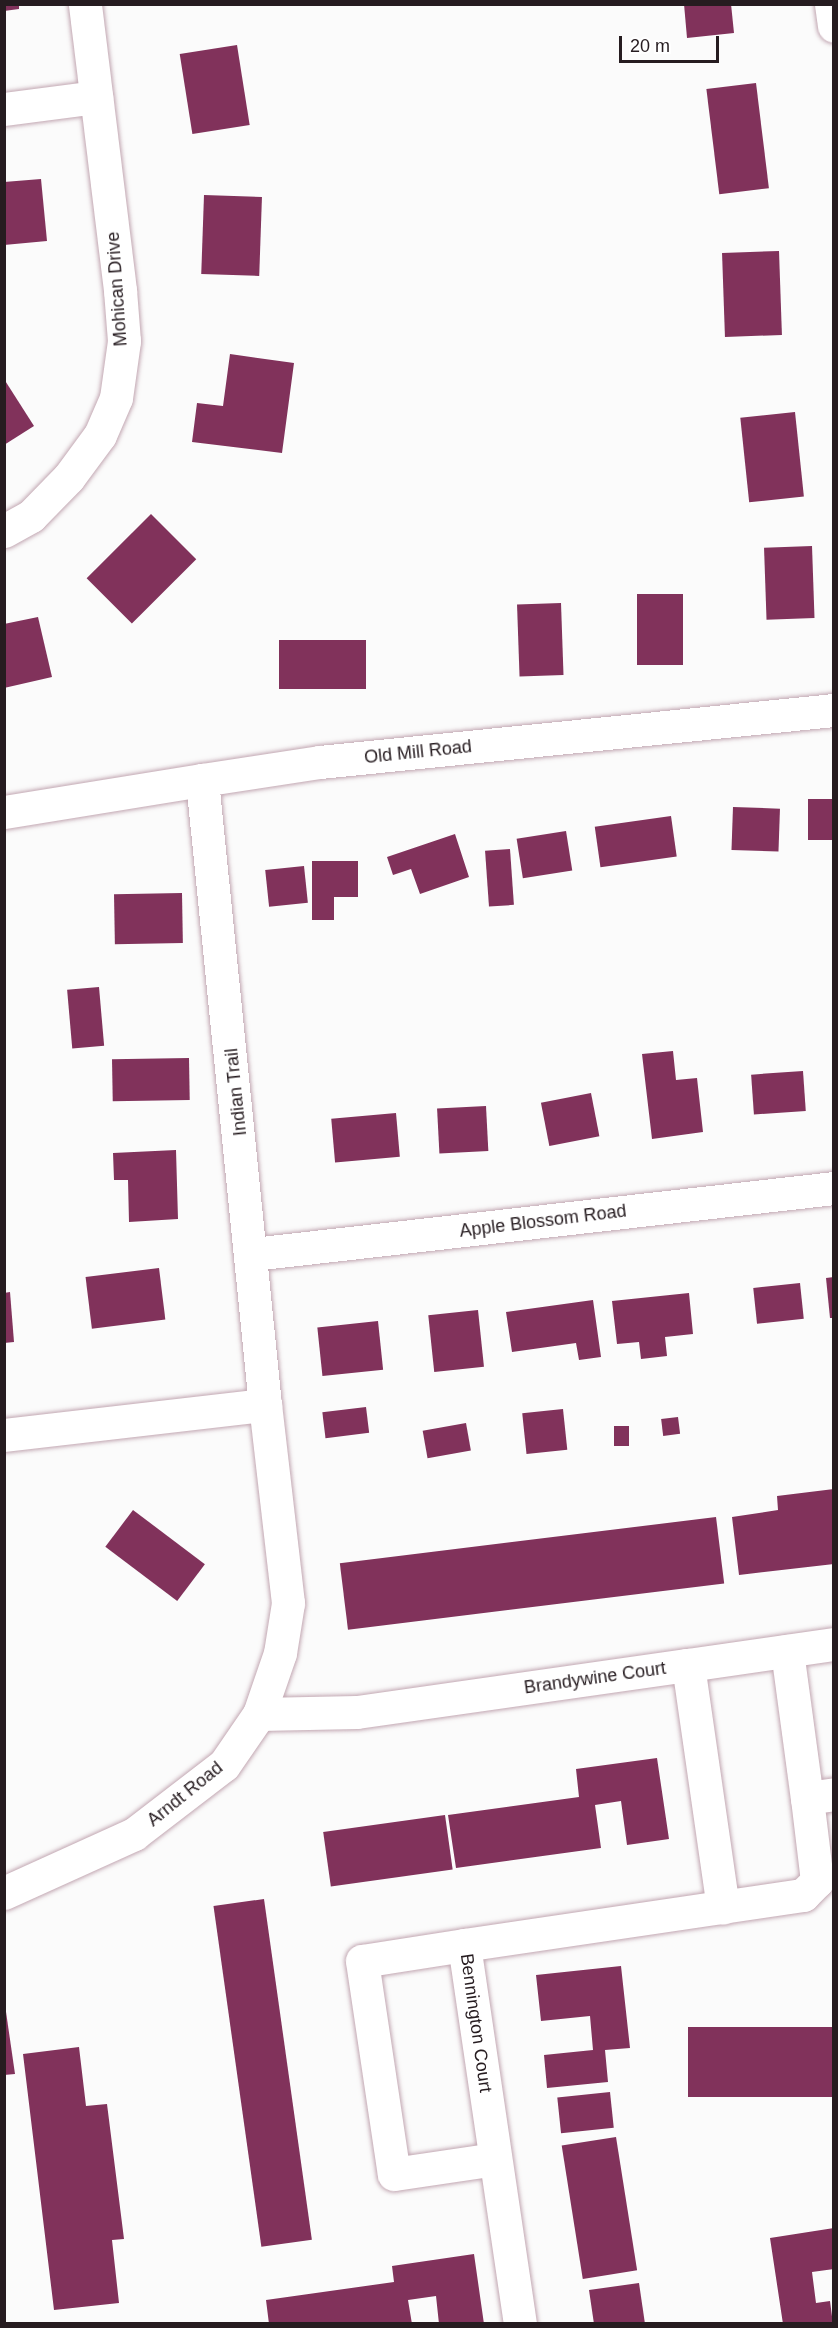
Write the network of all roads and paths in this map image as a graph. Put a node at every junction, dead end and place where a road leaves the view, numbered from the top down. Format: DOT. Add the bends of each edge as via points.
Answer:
graph roads {
  1 [pos="85,4"];
  2 [pos="831,4"];
  3 [pos="834,26"];
  4 [pos="96,97"];
  5 [pos="4,109"];
  6 [pos="4,531"];
  7 [pos="834,710"];
  8 [pos="202,780"];
  9 [pos="4,812"];
  10 [pos="834,1188"];
  11 [pos="253,1254"];
  12 [pos="265,1405"];
  13 [pos="4,1435"];
  14 [pos="834,1644"];
  15 [pos="787,1651"];
  16 [pos="688,1665"];
  17 [pos="259,1714"];
  18 [pos="820,1796"];
  19 [pos="4,1893"];
  20 [pos="723,1907"];
  21 [pos="464,1946"];
  22 [pos="495,2159"];
  23 [pos="520,2324"];
  1 -- 4 [label="street, Mohican Drive"];
  2 -- 3 [label="street"];
  4 -- 5 [label="street"];
  4 -- 6 [label="street, Mohican Drive" via="124,341 116,398 100,435 69,477 31,516"];
  7 -- 8 [label="street, Old Mill Road" via="320,762"];
  8 -- 9 [label="street, Old Mill Road"];
  8 -- 11 [label="street, Indian Trail"];
  10 -- 11 [label="street, Apple Blossom Road"];
  11 -- 12 [label="street, Indian Trail"];
  12 -- 13 [label="street"];
  12 -- 17 [label="street, Arndt Road" via="288,1603 280,1653"];
  14 -- 15 [label="street"];
  15 -- 16 [label="street"];
  15 -- 18 [label="street"];
  16 -- 17 [label="street, Brandywine Court" via="357,1712"];
  16 -- 20 [label="street, Brandywine Court"];
  17 -- 19 [label="street, Arndt Road" via="224,1766 134,1834"];
  18 -- 20 [label="street, Bennington Court" via="817,1881 802,1895"];
  20 -- 21 [label="street, Bennington Court"];
  21 -- 22 [label="street, Bennington Court"];
  21 -- 22 [label="street" via="362,1961 394,2174"];
  22 -- 23 [label="street, Bennington Court"];
}
